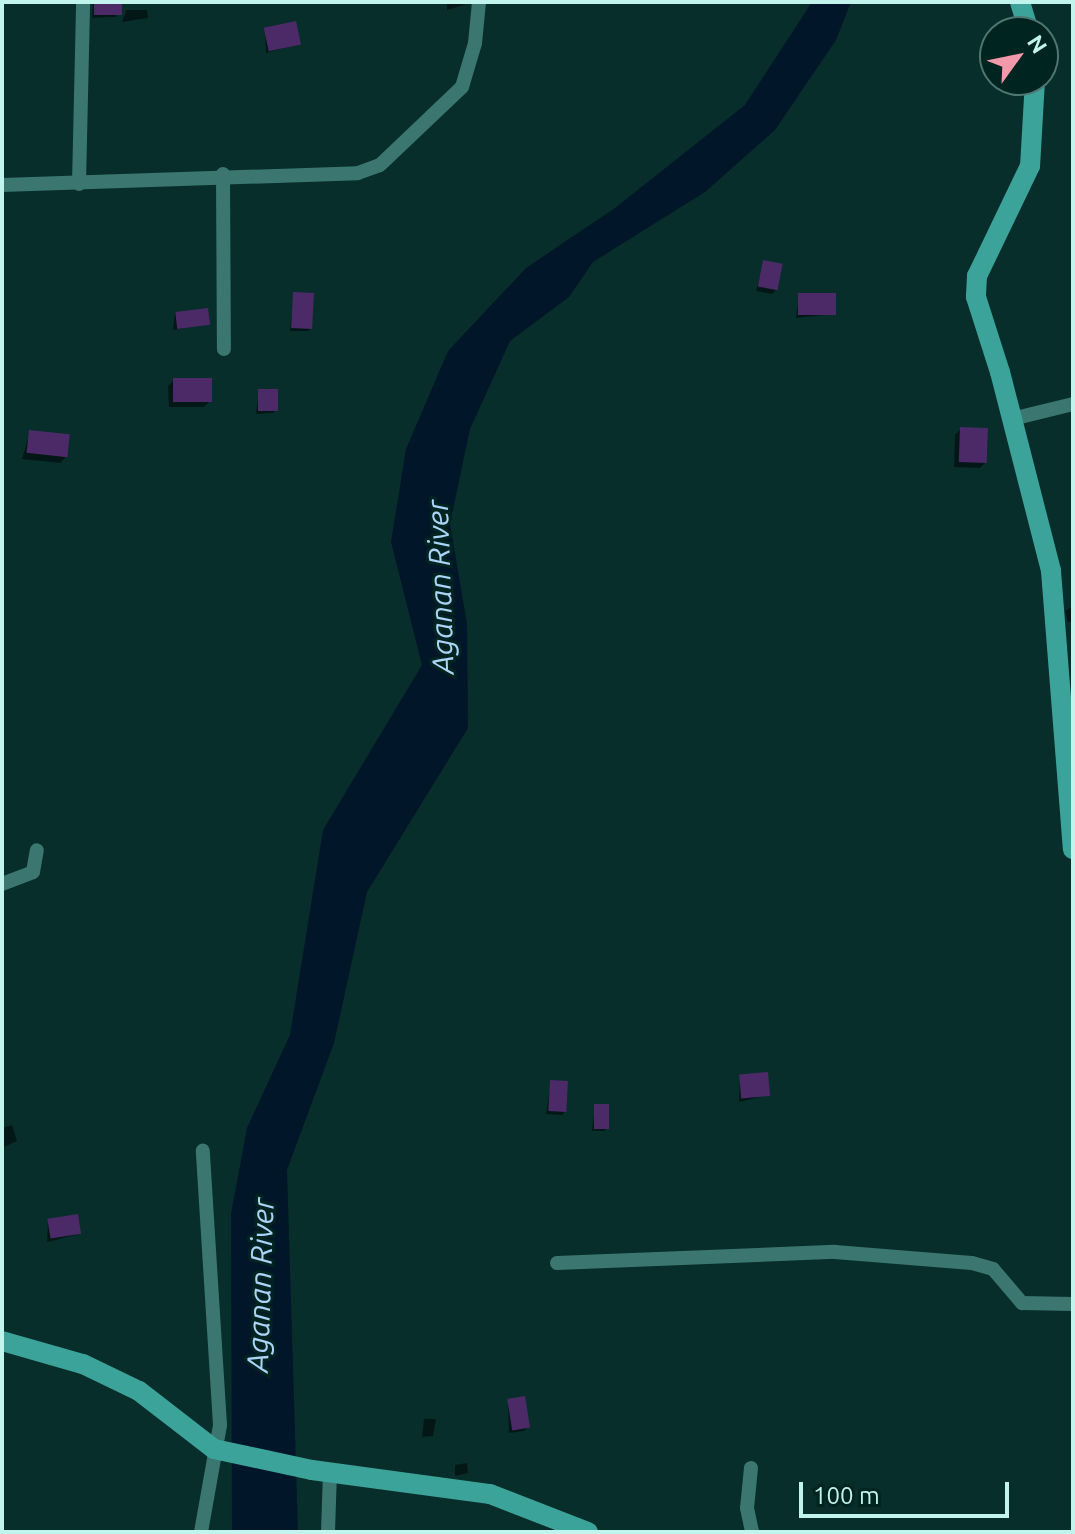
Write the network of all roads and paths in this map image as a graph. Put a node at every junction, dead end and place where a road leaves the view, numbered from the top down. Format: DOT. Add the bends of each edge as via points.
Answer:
graph roads {
  1 [pos="83,2"];
  2 [pos="479,2"];
  3 [pos="1034,96"];
  4 [pos="223,174"];
  5 [pos="79,184"];
  6 [pos="2,185"];
  7 [pos="224,349"];
  8 [pos="1073,404"];
  9 [pos="1012,419"];
  10 [pos="1073,849"];
  11 [pos="37,850"];
  12 [pos="2,884"];
  13 [pos="203,1151"];
  14 [pos="557,1263"];
  15 [pos="1073,1304"];
  16 [pos="2,1341"];
  17 [pos="218,1450"];
  18 [pos="751,1468"];
  19 [pos="321,1471"];
  20 [pos="201,1532"];
  21 [pos="328,1532"];
  22 [pos="588,1532"];
  23 [pos="752,1532"];
  1 -- 5 [label="street"];
  2 -- 4 [label="street" via="475,43 462,87 380,165 358,173"];
  3 -- 9 [label="street" via="1030,166 977,276 976,297"];
  4 -- 5 [label="street"];
  4 -- 7 [label="street"];
  5 -- 6 [label="street"];
  8 -- 9 [label="street"];
  9 -- 10 [label="street" via="1051,571"];
  11 -- 12 [label="street" via="33,872"];
  13 -- 17 [label="street" via="220,1374"];
  14 -- 15 [label="street" via="835,1252 972,1263 993,1269 1022,1303"];
  16 -- 17 [label="street" via="83,1364 139,1391"];
  17 -- 19 [label="street"];
  17 -- 20 [label="street"];
  18 -- 23 [label="street" via="747,1508"];
  19 -- 21 [label="street"];
  19 -- 22 [label="street" via="490,1494 553,1514"];
}
